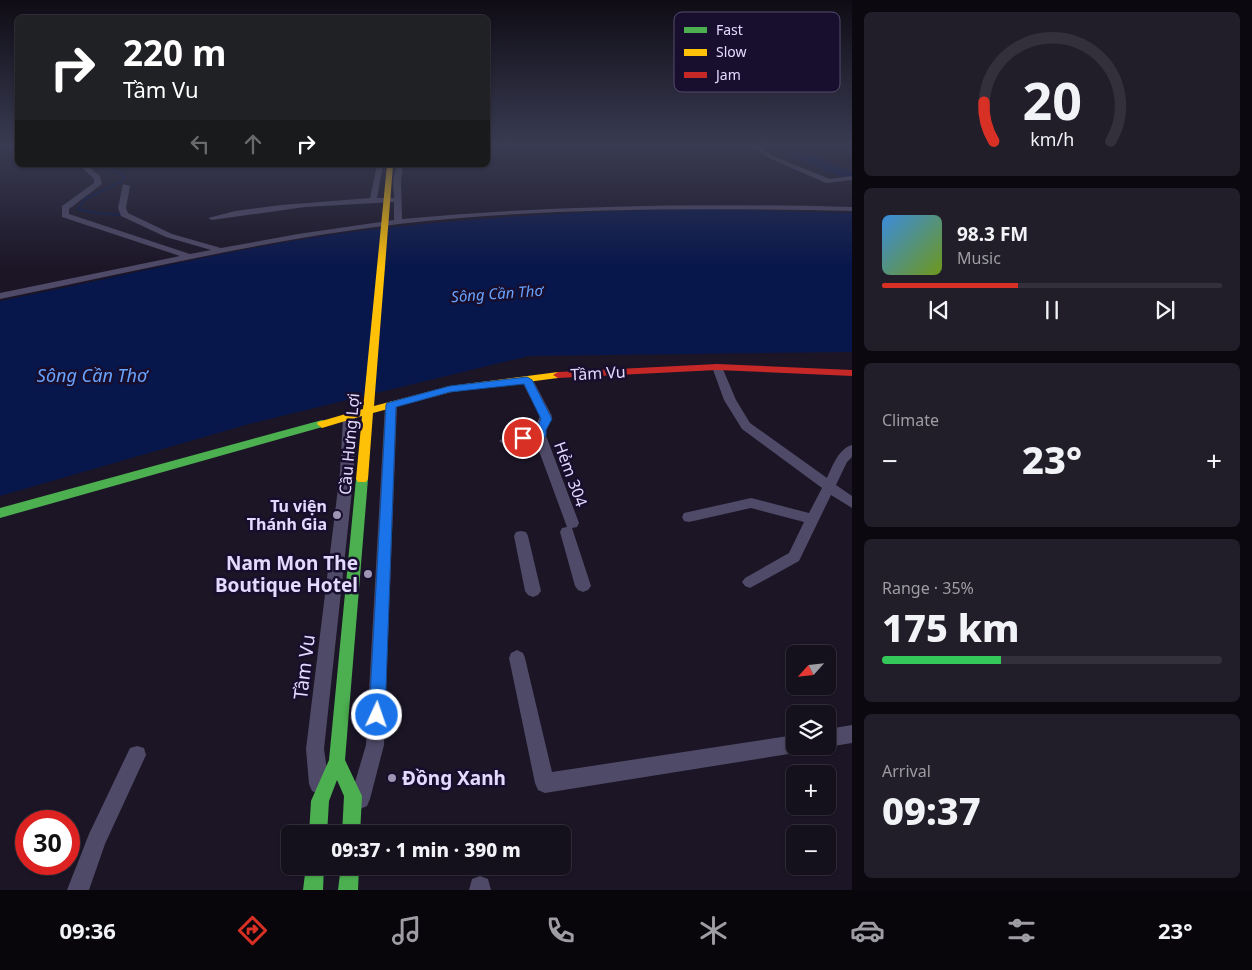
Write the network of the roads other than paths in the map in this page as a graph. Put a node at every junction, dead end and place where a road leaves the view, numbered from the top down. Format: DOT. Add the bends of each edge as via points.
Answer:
graph roads {
  1 [pos="96,186"];
  2 [pos="126,186"];
  3 [pos="375,186"];
  4 [pos="387,186"];
  5 [pos="397,186"];
  6 [pos="372,200"];
  7 [pos="398,200"];
  8 [pos="852,209"];
  9 [pos="212,218"];
  10 [pos="398,222"];
  11 [pos="232,248"];
  12 [pos="194,256"];
  13 [pos="0,296"];
  14 [pos="717,367"];
  15 [pos="852,372"];
  16 [pos="527,380"];
  17 [pos="391,405"];
  18 [pos="349,418"];
  19 [pos="540,435"];
  20 [pos="505,440"];
  21 [pos="852,449"];
  22 [pos="830,486"];
  23 [pos="852,503"];
  24 [pos="0,514"];
  25 [pos="689,517"];
  26 [pos="813,519"];
  27 [pos="520,536"];
  28 [pos="750,582"];
  29 [pos="583,586"];
  30 [pos="533,591"];
  31 [pos="517,658"];
  32 [pos="852,734"];
  33 [pos="836,737"];
  34 [pos="786,746"];
  35 [pos="137,755"];
  36 [pos="337,760"];
  37 [pos="320,801"];
  38 [pos="319,825"];
  39 [pos="352,825"];
  40 [pos="353,825"];
  41 [pos="314,875"];
  42 [pos="349,875"];
  43 [pos="78,890"];
  44 [pos="313,890"];
  45 [pos="348,890"];
  1 -- 12 [label="street" via="65,208 65,214"];
  2 -- 11 [label="street" via="124,214 204,246"];
  3 -- 6 [label="street"];
  4 -- 36 [label="main road, Cầu Hưng Lợi"];
  5 -- 7 [label="street"];
  6 -- 7 [label="street"];
  6 -- 9 [label="street" via="263,209"];
  7 -- 10 [label="street"];
  8 -- 10 [label="street" via="706,205 582,209"];
  10 -- 11 [label="street"];
  11 -- 12 [label="street"];
  12 -- 13 [label="street"];
  14 -- 15 [label="main road, Tầm Vu"];
  14 -- 16 [label="main road, Tầm Vu" via="568,374"];
  14 -- 22 [label="street" via="730,400 746,426"];
  16 -- 17 [label="main road, Tầm Vu" via="450,389"];
  16 -- 19 [label="street, Hẻm 304" via="546,416"];
  17 -- 18 [label="main road, Tầm Vu"];
  17 -- 40 [label="street" via="375,745"];
  18 -- 24 [label="main road, Tầm Vu"];
  18 -- 37 [label="street, Tầm Vu" via="347,472 315,749"];
  19 -- 20 [label="street, Hẻm 304"];
  19 -- 29 [label="street, Hẻm 304" via="569,527"];
  21 -- 22 [label="street" via="842,460"];
  22 -- 23 [label="street"];
  22 -- 26 [label="street"];
  25 -- 26 [label="street" via="751,503"];
  26 -- 28 [label="street" via="794,556"];
  27 -- 30 [label="street"];
  31 -- 34 [label="street" via="545,782"];
  32 -- 33 [label="street"];
  35 -- 43 [label="street" via="96,841"];
  36 -- 37 [label="main road"];
  36 -- 39 [label="main road" via="353,796"];
  37 -- 38 [label="main road"];
  41 -- 44 [label="main road"];
  42 -- 45 [label="main road"];
}
